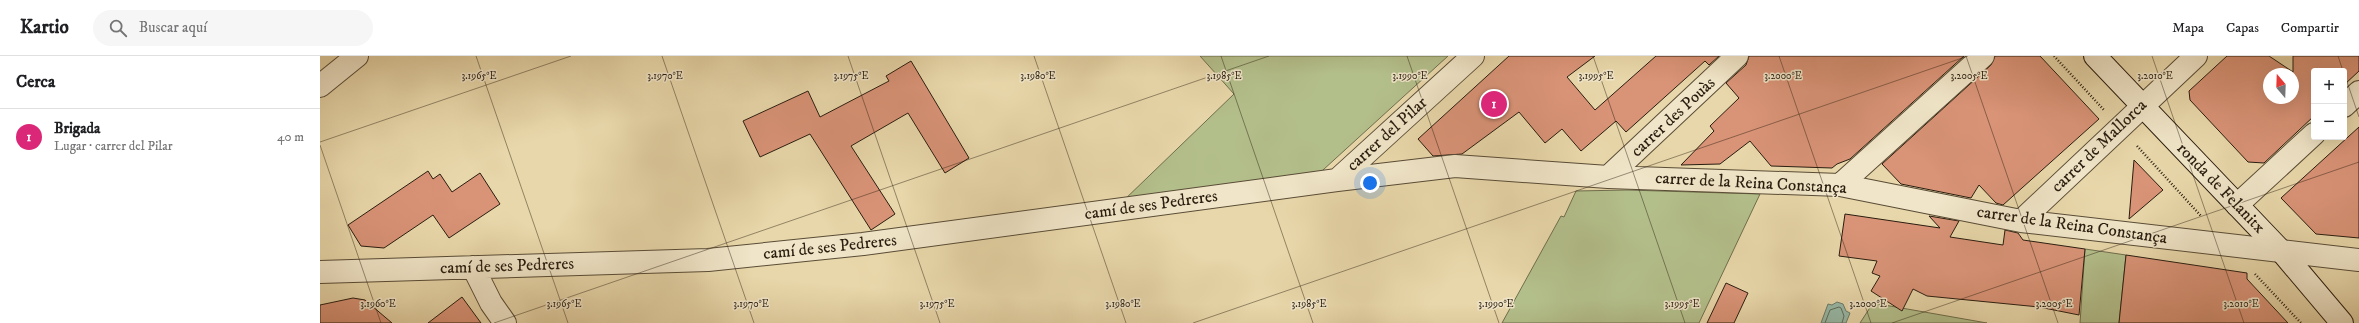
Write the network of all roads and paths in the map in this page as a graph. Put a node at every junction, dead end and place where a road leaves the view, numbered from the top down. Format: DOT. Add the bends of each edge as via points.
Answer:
graph roads {
  1 [pos="357,56"];
  2 [pos="1473,56"];
  3 [pos="1737,56"];
  4 [pos="1983,56"];
  5 [pos="2054,56"];
  6 [pos="2095,56"];
  7 [pos="2196,56"];
  8 [pos="320,86"];
  9 [pos="2359,92"];
  10 [pos="2346,104"];
  11 [pos="2142,105"];
  12 [pos="2120,127"];
  13 [pos="2311,137"];
  14 [pos="1608,177"];
  15 [pos="1337,180"];
  16 [pos="1840,185"];
  17 [pos="2237,205"];
  18 [pos="2202,217"];
  19 [pos="2021,221"];
  20 [pos="2282,252"];
  21 [pos="2359,260"];
  22 [pos="473,267"];
  23 [pos="320,272"];
  24 [pos="2254,273"];
  25 [pos="505,323"];
  26 [pos="2301,323"];
  27 [pos="2342,323"];
  1 -- 8 [label="street"];
  2 -- 15 [label="street, carrer del Pilar"];
  3 -- 14 [label="street, carrer des Pouàs"];
  4 -- 16 [label="street"];
  5 -- 12 [label="path"];
  6 -- 11 [label="street, ronda de Felanitx"];
  7 -- 11 [label="street, carrer de Mallorca"];
  9 -- 10 [label="street"];
  11 -- 12 [label="street, carrer de Mallorca"];
  11 -- 17 [label="street, ronda de Felanitx"];
  12 -- 18 [label="path"];
  12 -- 19 [label="street, carrer de Mallorca"];
  13 -- 17 [label="street"];
  14 -- 15 [label="street, carrer de la Reina Constança" via="1455,166"];
  14 -- 16 [label="street, carrer de la Reina Constança"];
  15 -- 22 [label="street, camí de ses Pedreres" via="863,244 708,260"];
  16 -- 19 [label="street, carrer de la Reina Constança"];
  17 -- 20 [label="street, ronda de Felanitx"];
  19 -- 20 [label="street, carrer de la Reina Constança"];
  20 -- 21 [label="street, carrer de la Reina Constança"];
  20 -- 27 [label="street, ronda de Felanitx"];
  22 -- 23 [label="street, camí de ses Pedreres"];
  22 -- 25 [label="street" via="491,303"];
  24 -- 26 [label="path"];
}
